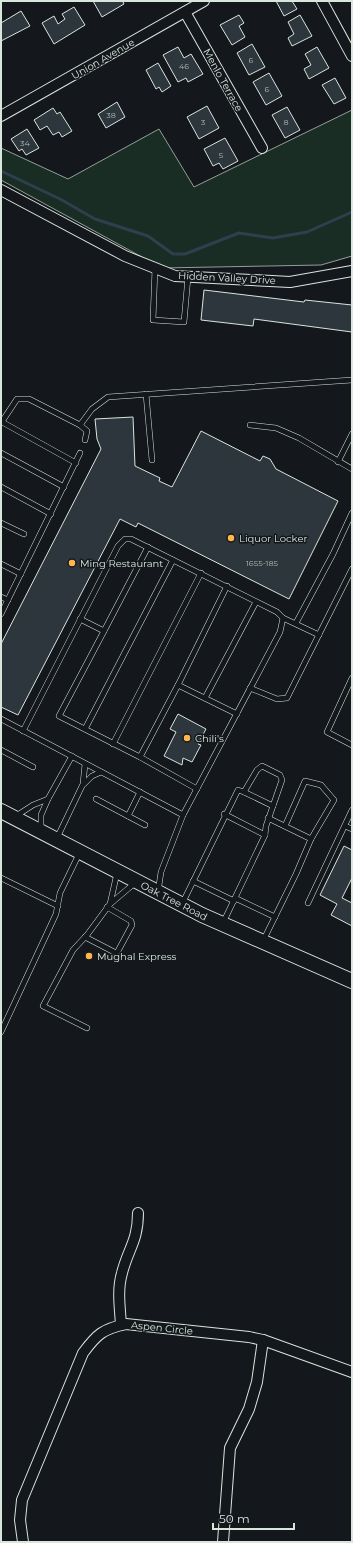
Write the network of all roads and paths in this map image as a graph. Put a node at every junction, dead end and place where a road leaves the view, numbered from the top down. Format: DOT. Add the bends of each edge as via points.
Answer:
graph roads {
  1 [pos="204,1"];
  2 [pos="322,1"];
  3 [pos="185,12"];
  4 [pos="352,56"];
  5 [pos="1,116"];
  6 [pos="262,148"];
  7 [pos="1,190"];
  8 [pos="155,268"];
  9 [pos="352,271"];
  10 [pos="188,277"];
  11 [pos="352,380"];
  12 [pos="146,394"];
  13 [pos="2,423"];
  14 [pos="80,425"];
  15 [pos="250,425"];
  16 [pos="352,434"];
  17 [pos="84,440"];
  18 [pos="1,453"];
  19 [pos="80,453"];
  20 [pos="152,460"];
  21 [pos="338,462"];
  22 [pos="76,463"];
  23 [pos="352,470"];
  24 [pos="1,487"];
  25 [pos="64,487"];
  26 [pos="51,514"];
  27 [pos="352,514"];
  28 [pos="1,523"];
  29 [pos="24,534"];
  30 [pos="148,547"];
  31 [pos="173,560"];
  32 [pos="1,564"];
  33 [pos="352,569"];
  34 [pos="200,573"];
  35 [pos="21,574"];
  36 [pos="228,586"];
  37 [pos="1,596"];
  38 [pos="8,600"];
  39 [pos="256,602"];
  40 [pos="1,614"];
  41 [pos="283,618"];
  42 [pos="80,619"];
  43 [pos="296,624"];
  44 [pos="104,631"];
  45 [pos="319,635"];
  46 [pos="352,678"];
  47 [pos="178,684"];
  48 [pos="250,688"];
  49 [pos="205,698"];
  50 [pos="237,714"];
  51 [pos="1,719"];
  52 [pos="85,729"];
  53 [pos="23,730"];
  54 [pos="113,744"];
  55 [pos="352,745"];
  56 [pos="1,750"];
  57 [pos="72,756"];
  58 [pos="140,758"];
  59 [pos="86,764"];
  60 [pos="33,767"];
  61 [pos="101,772"];
  62 [pos="83,784"];
  63 [pos="197,789"];
  64 [pos="140,792"];
  65 [pos="244,792"];
  66 [pos="48,799"];
  67 [pos="96,799"];
  68 [pos="273,806"];
  69 [pos="352,810"];
  70 [pos="224,814"];
  71 [pos="7,815"];
  72 [pos="183,815"];
  73 [pos="128,816"];
  74 [pos="268,818"];
  75 [pos="145,825"];
  76 [pos="285,826"];
  77 [pos="345,826"];
  78 [pos="352,829"];
  79 [pos="41,833"];
  80 [pos="265,835"];
  81 [pos="311,839"];
  82 [pos="56,840"];
  83 [pos="80,853"];
  84 [pos="117,872"];
  85 [pos="1,878"];
  86 [pos="136,881"];
  87 [pos="193,881"];
  88 [pos="158,893"];
  89 [pos="234,900"];
  90 [pos="308,902"];
  91 [pos="182,905"];
  92 [pos="58,906"];
  93 [pos="108,906"];
  94 [pos="275,917"];
  95 [pos="223,924"];
  96 [pos="85,937"];
  97 [pos="262,942"];
  98 [pos="352,981"];
  99 [pos="86,1028"];
  100 [pos="1,1032"];
  101 [pos="138,1213"];
  102 [pos="121,1326"];
  103 [pos="263,1340"];
  104 [pos="352,1372"];
  105 [pos="23,1542"];
  106 [pos="223,1542"];
  1 -- 3 [label="street, Union Avenue"];
  2 -- 4 [label="street"];
  3 -- 5 [label="street, Union Avenue"];
  3 -- 6 [label="street, Menlo Terrace"];
  7 -- 8 [label="street, Hidden Valley Drive" via="125,256"];
  8 -- 10 [label="street, Hidden Valley Drive" via="175,276"];
  8 -- 10 [label="lane" via="153,320 184,322"];
  9 -- 10 [label="street, Hidden Valley Drive" via="290,282"];
  11 -- 12 [label="lane"];
  12 -- 14 [label="lane" via="108,397 92,409"];
  12 -- 20 [label="lane"];
  13 -- 14 [label="lane" via="18,400 29,399"];
  13 -- 22 [label="lane"];
  14 -- 17 [label="lane" via="87,431"];
  15 -- 21 [label="lane" via="276,428 299,438"];
  16 -- 21 [label="lane"];
  18 -- 25 [label="lane"];
  19 -- 22 [label="lane"];
  21 -- 23 [label="lane"];
  22 -- 25 [label="lane"];
  24 -- 26 [label="lane"];
  25 -- 26 [label="lane"];
  26 -- 35 [label="lane"];
  27 -- 43 [label="lane"];
  28 -- 29 [label="lane"];
  30 -- 31 [label="lane"];
  30 -- 42 [label="lane" via="132,539 125,539 118,546"];
  30 -- 44 [label="lane"];
  31 -- 34 [label="lane"];
  31 -- 52 [label="lane"];
  32 -- 35 [label="lane"];
  33 -- 45 [label="lane"];
  34 -- 36 [label="lane"];
  34 -- 54 [label="lane"];
  35 -- 38 [label="lane"];
  36 -- 39 [label="lane"];
  36 -- 47 [label="lane"];
  37 -- 38 [label="lane"];
  38 -- 40 [label="lane"];
  39 -- 41 [label="lane" via="277,612"];
  39 -- 49 [label="lane"];
  41 -- 43 [label="lane"];
  41 -- 48 [label="lane" via="280,632"];
  42 -- 44 [label="lane"];
  42 -- 53 [label="lane"];
  43 -- 45 [label="lane"];
  44 -- 52 [label="lane" via="59,716"];
  45 -- 48 [label="lane" via="287,698 278,700"];
  46 -- 55 [label="lane" via="327,732"];
  47 -- 49 [label="lane"];
  47 -- 58 [label="lane"];
  48 -- 50 [label="lane"];
  49 -- 50 [label="lane"];
  50 -- 63 [label="lane"];
  51 -- 53 [label="lane"];
  52 -- 54 [label="lane"];
  53 -- 57 [label="lane"];
  54 -- 58 [label="lane"];
  56 -- 60 [label="lane"];
  57 -- 59 [label="lane"];
  57 -- 66 [label="lane"];
  58 -- 63 [label="lane"];
  59 -- 61 [label="lane"];
  59 -- 62 [label="lane"];
  61 -- 62 [label="lane"];
  61 -- 64 [label="lane"];
  62 -- 82 [label="lane"];
  63 -- 72 [label="lane"];
  64 -- 72 [label="lane"];
  64 -- 73 [label="lane"];
  65 -- 68 [label="lane"];
  65 -- 68 [label="lane" via="262,766 280,775 282,780"];
  65 -- 70 [label="lane" via="238,790"];
  66 -- 71 [label="lane"];
  66 -- 79 [label="lane" via="41,815"];
  67 -- 73 [label="lane"];
  68 -- 74 [label="lane"];
  69 -- 77 [label="lane"];
  70 -- 80 [label="lane"];
  70 -- 87 [label="lane"];
  71 -- 79 [label="main road, Oak Tree Road"];
  72 -- 88 [label="lane" via="161,872"];
  73 -- 75 [label="lane"];
  74 -- 76 [label="lane"];
  74 -- 80 [label="lane"];
  76 -- 81 [label="lane"];
  76 -- 81 [label="lane" via="305,781 321,785 334,800"];
  77 -- 78 [label="lane"];
  77 -- 90 [label="lane"];
  79 -- 82 [label="main road, Oak Tree Road"];
  80 -- 89 [label="lane"];
  81 -- 94 [label="lane"];
  82 -- 83 [label="main road, Oak Tree Road"];
  83 -- 84 [label="main road, Oak Tree Road"];
  83 -- 92 [label="lane" via="60,893"];
  84 -- 86 [label="main road, Oak Tree Road"];
  84 -- 93 [label="lane"];
  85 -- 92 [label="lane"];
  86 -- 88 [label="main road, Oak Tree Road"];
  86 -- 93 [label="lane"];
  87 -- 89 [label="lane"];
  87 -- 91 [label="lane"];
  88 -- 91 [label="main road, Oak Tree Road"];
  89 -- 94 [label="lane"];
  89 -- 95 [label="lane"];
  91 -- 95 [label="main road, Oak Tree Road"];
  92 -- 100 [label="lane"];
  93 -- 96 [label="lane"];
  93 -- 96 [label="lane" via="132,924 118,951 116,953"];
  94 -- 97 [label="lane"];
  95 -- 97 [label="main road, Oak Tree Road"];
  96 -- 99 [label="lane" via="72,950 43,1006"];
  97 -- 98 [label="main road, Oak Tree Road"];
  101 -- 102 [label="street" via="138,1229 122,1272 119,1292"];
  102 -- 103 [label="street, Aspen Circle" via="126,1324"];
  102 -- 105 [label="street, Aspen Circle" via="107,1328 92,1340 83,1353 22,1500 20,1520"];
  103 -- 104 [label="street, Aspen Circle"];
  103 -- 106 [label="street" via="257,1382 249,1410 230,1448"];
}
